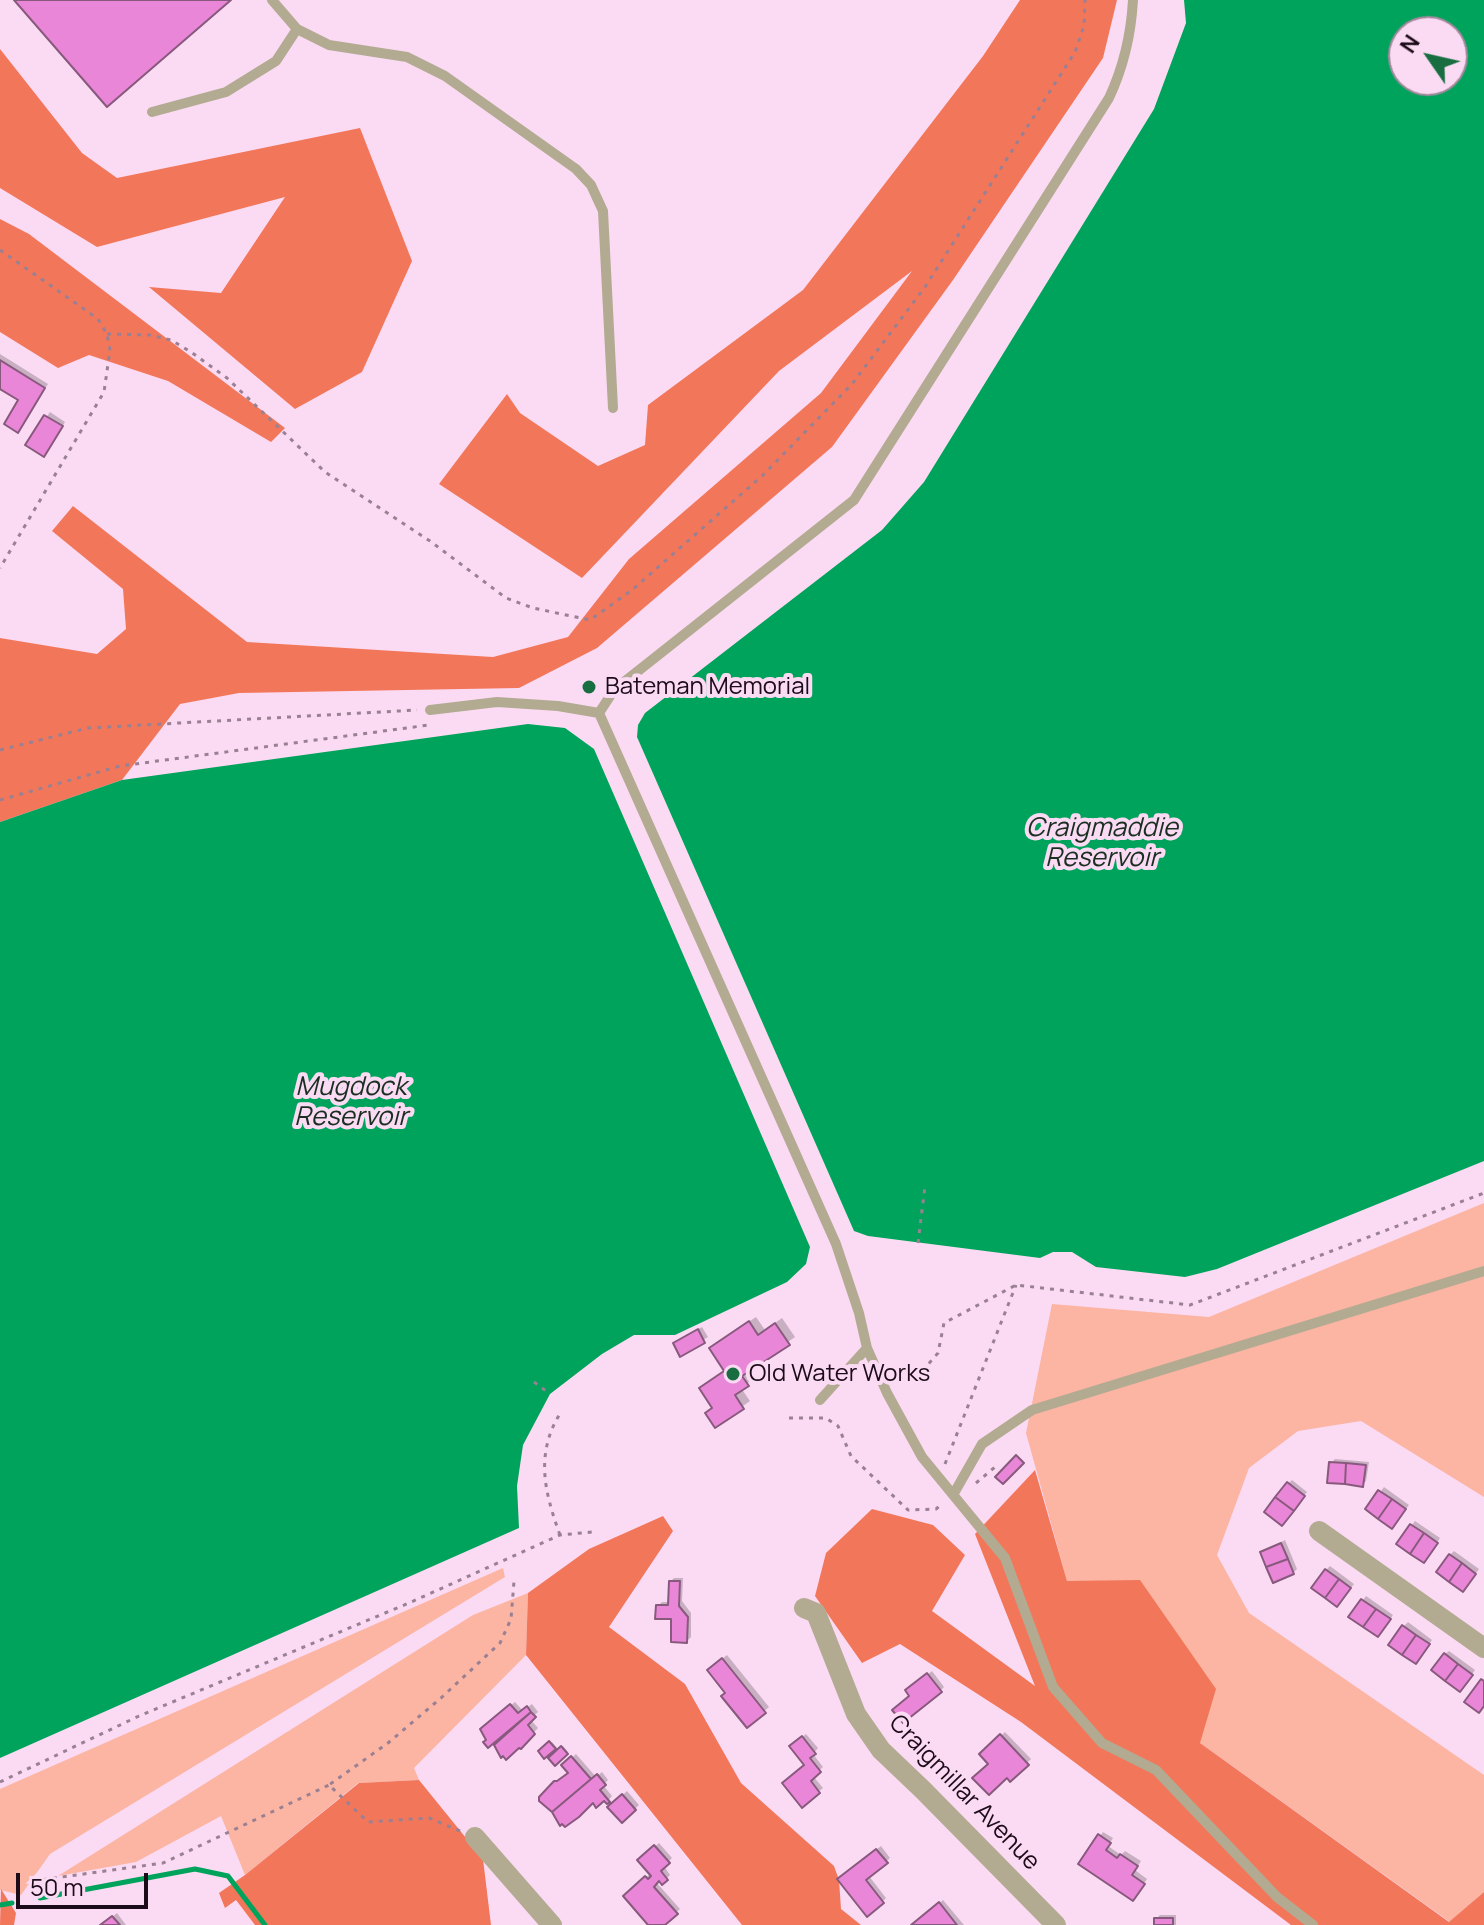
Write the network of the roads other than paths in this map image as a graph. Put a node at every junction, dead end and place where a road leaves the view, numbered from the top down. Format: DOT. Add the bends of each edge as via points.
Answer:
graph roads {
  1 [pos="272,0"];
  2 [pos="1133,0"];
  3 [pos="297,29"];
  4 [pos="152,112"];
  5 [pos="613,408"];
  6 [pos="430,710"];
  7 [pos="599,713"];
  8 [pos="1484,1271"];
  9 [pos="867,1348"];
  10 [pos="820,1400"];
  11 [pos="953,1495"];
  12 [pos="1319,1531"];
  13 [pos="804,1608"];
  14 [pos="1484,1648"];
  15 [pos="475,1837"];
  16 [pos="552,1925"];
  17 [pos="1056,1925"];
  18 [pos="1313,1925"];
  1 -- 3 [label="lane"];
  2 -- 7 [label="lane" via="1123,68 1109,98 854,500 614,690"];
  3 -- 4 [label="lane" via="276,61 226,92"];
  3 -- 5 [label="lane" via="329,45 407,57 445,76 591,185 603,211"];
  6 -- 7 [label="lane" via="497,702"];
  7 -- 9 [label="lane" via="836,1244"];
  8 -- 11 [label="lane" via="1032,1410 982,1444"];
  9 -- 10 [label="lane"];
  9 -- 11 [label="lane" via="922,1457"];
  11 -- 18 [label="lane" via="1005,1558 1053,1687 1102,1743 1156,1770 1277,1897"];
  12 -- 14 [label="street"];
  13 -- 17 [label="street, Craigmillar Avenue" via="816,1613 856,1714 881,1750"];
  15 -- 16 [label="street"];
}
